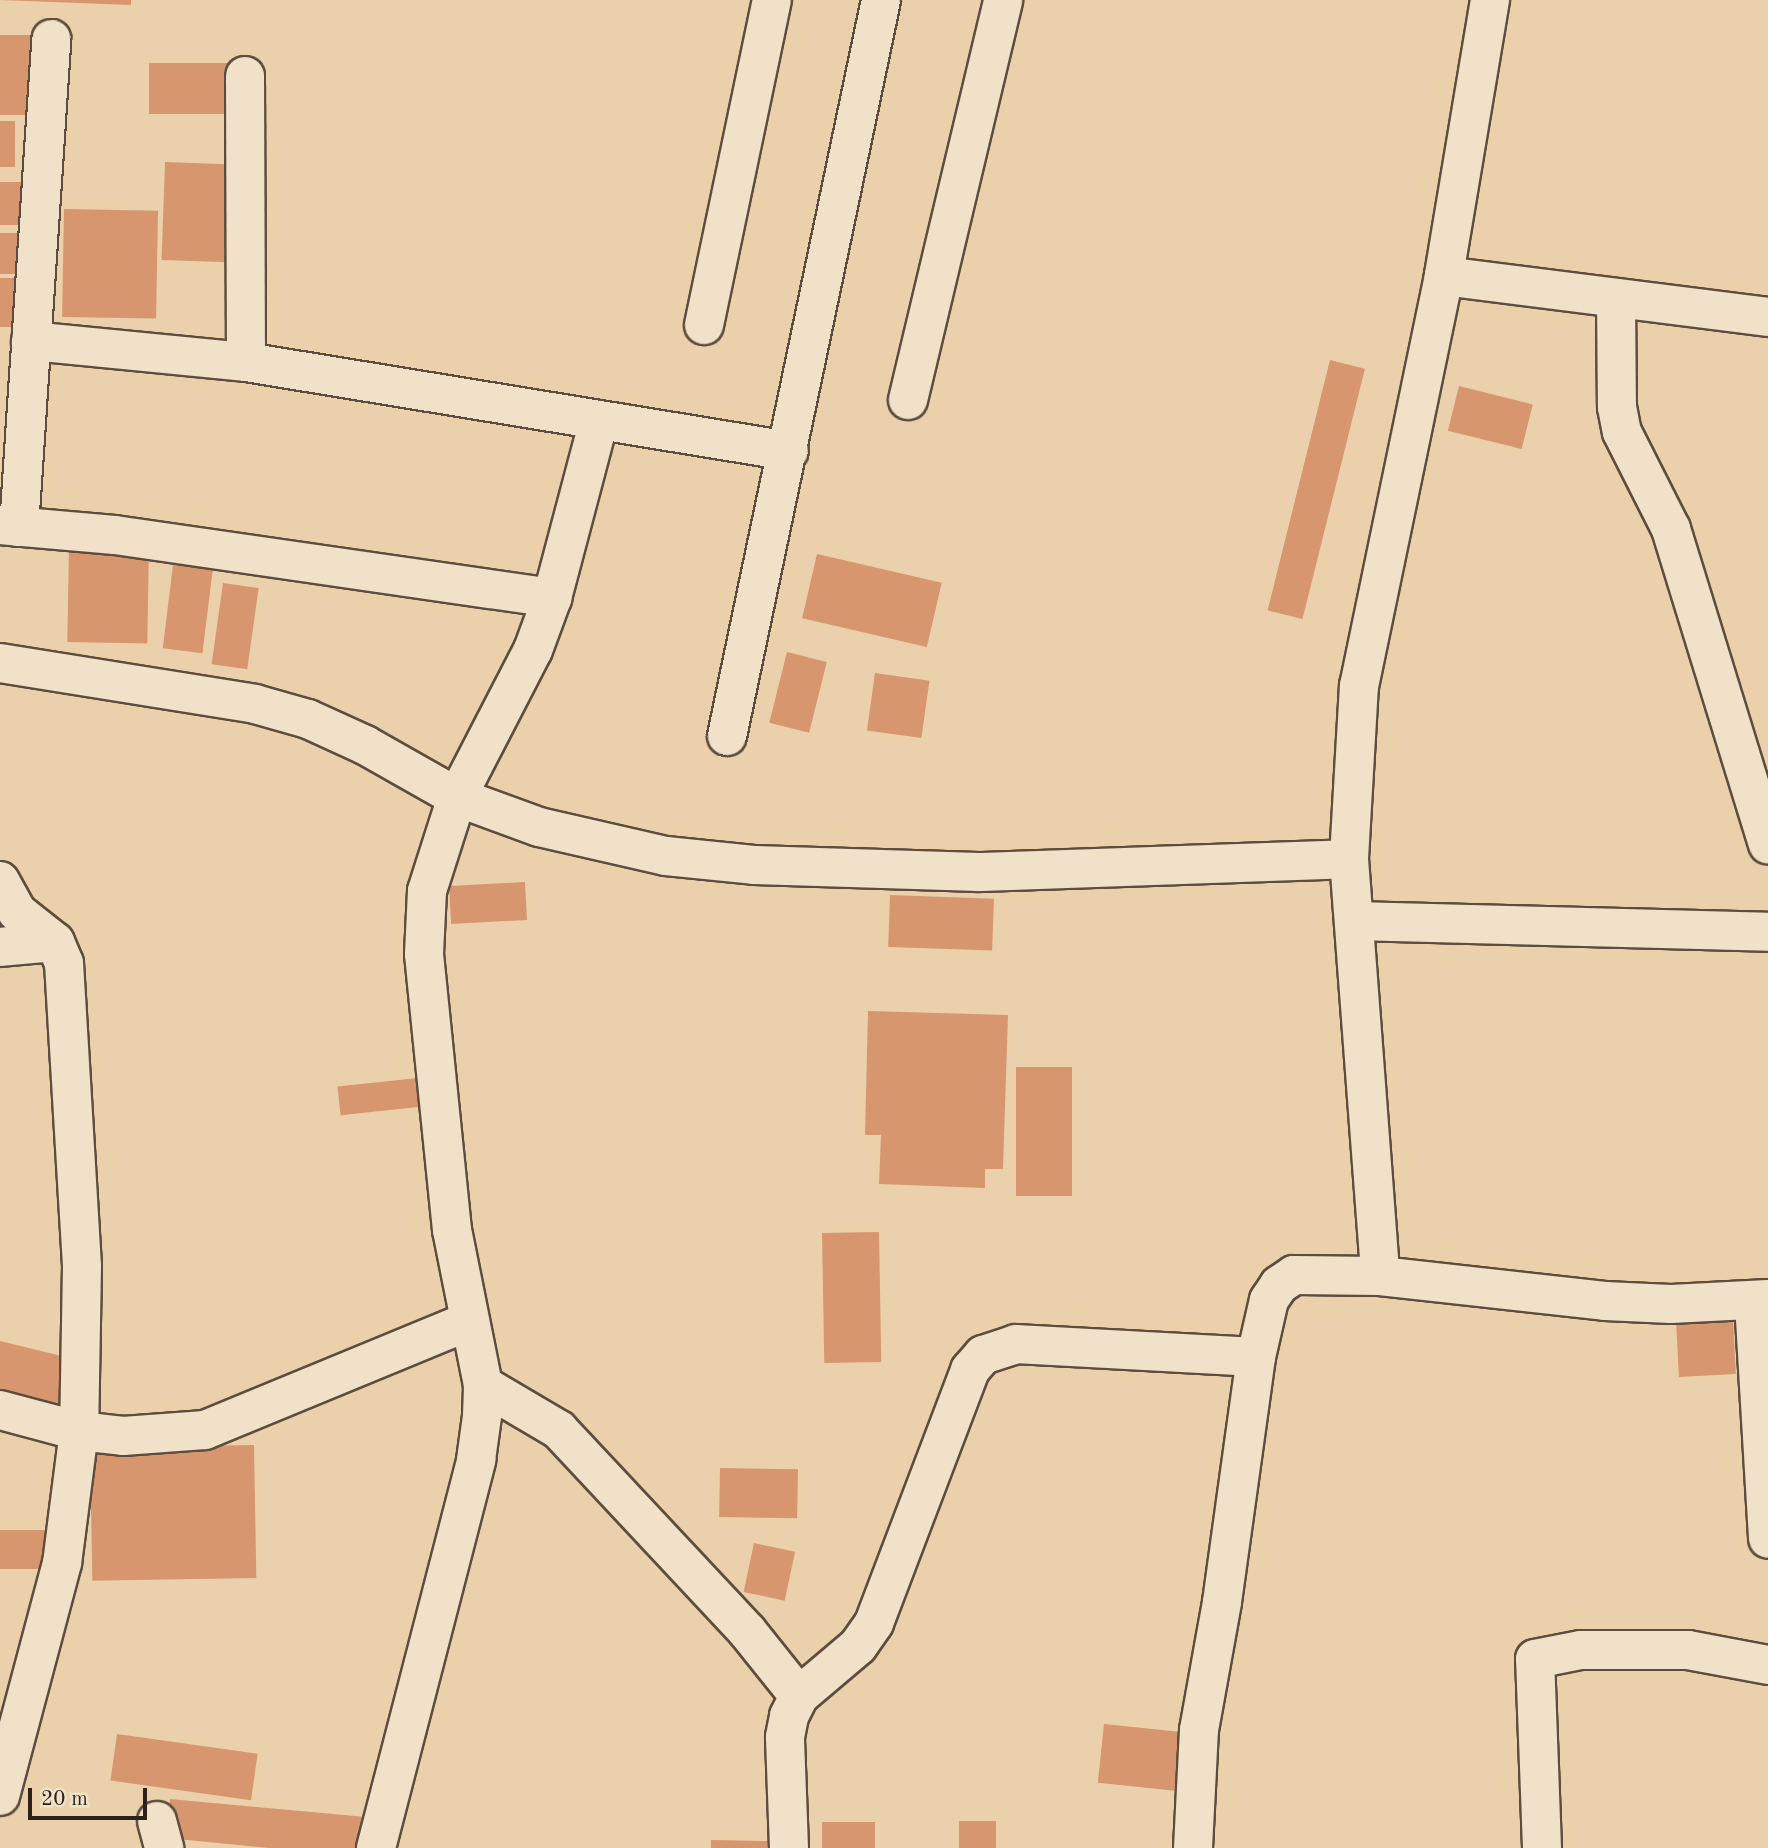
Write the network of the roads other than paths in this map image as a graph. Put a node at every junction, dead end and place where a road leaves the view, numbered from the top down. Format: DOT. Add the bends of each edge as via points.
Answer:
graph roads {
  1 [pos="772,0"];
  2 [pos="881,0"];
  3 [pos="1003,0"];
  4 [pos="1490,0"];
  5 [pos="51,39"];
  6 [pos="245,76"];
  7 [pos="1444,276"];
  8 [pos="1616,298"];
  9 [pos="1768,317"];
  10 [pos="704,325"];
  11 [pos="31,341"];
  12 [pos="246,362"];
  13 [pos="908,400"];
  14 [pos="599,420"];
  15 [pos="789,451"];
  16 [pos="9,526"];
  17 [pos="552,598"];
  18 [pos="0,663"];
  19 [pos="727,736"];
  20 [pos="457,797"];
  21 [pos="1768,844"];
  22 [pos="1349,859"];
  23 [pos="0,881"];
  24 [pos="1354,921"];
  25 [pos="1768,932"];
  26 [pos="55,942"];
  27 [pos="0,947"];
  28 [pos="1380,1276"];
  29 [pos="1761,1301"];
  30 [pos="469,1321"];
  31 [pos="1256,1357"];
  32 [pos="483,1385"];
  33 [pos="0,1410"];
  34 [pos="79,1431"];
  35 [pos="1768,1539"];
  36 [pos="1768,1665"];
  37 [pos="800,1696"];
  38 [pos="10,1729"];
  39 [pos="0,1796"];
  40 [pos="376,1848"];
  41 [pos="789,1848"];
  42 [pos="1193,1848"];
  43 [pos="1542,1848"];
  1 -- 10 [label="street"];
  2 -- 15 [label="street"];
  3 -- 13 [label="street"];
  4 -- 7 [label="street"];
  5 -- 11 [label="street"];
  6 -- 12 [label="street"];
  7 -- 8 [label="street"];
  7 -- 22 [label="street" via="1359,685"];
  8 -- 9 [label="street"];
  8 -- 21 [label="street" via="1617,407 1622,432 1671,529"];
  11 -- 12 [label="street"];
  11 -- 16 [label="street"];
  12 -- 14 [label="street"];
  14 -- 15 [label="street"];
  14 -- 17 [label="street"];
  15 -- 19 [label="street"];
  16 -- 17 [label="street" via="114,535"];
  17 -- 20 [label="street" via="533,650"];
  18 -- 20 [label="street" via="255,704 307,719 365,745"];
  20 -- 22 [label="street" via="593,842 666,856 754,865 979,872"];
  20 -- 30 [label="street" via="437,848 427,891 424,954 452,1230"];
  22 -- 24 [label="street"];
  23 -- 26 [label="street" via="17,912"];
  24 -- 25 [label="street"];
  24 -- 28 [label="street"];
  26 -- 27 [label="street"];
  26 -- 34 [label="street" via="64,963 82,1266"];
  28 -- 29 [label="street" via="1605,1301"];
  28 -- 31 [label="street" via="1294,1275 1279,1285 1269,1300"];
  29 -- 35 [label="street"];
  30 -- 32 [label="street"];
  30 -- 34 [label="street" via="205,1430 123,1436"];
  31 -- 37 [label="street" via="1016,1344 983,1355 970,1370 874,1623 858,1646"];
  31 -- 42 [label="street" via="1199,1730"];
  32 -- 37 [label="street" via="559,1430 747,1631"];
  32 -- 40 [label="street" via="476,1460"];
  33 -- 34 [label="street"];
  34 -- 38 [label="street" via="62,1563"];
  36 -- 43 [label="street" via="1688,1650 1581,1650 1535,1660"];
  37 -- 41 [label="street" via="785,1737"];
  38 -- 39 [label="street"];
}
